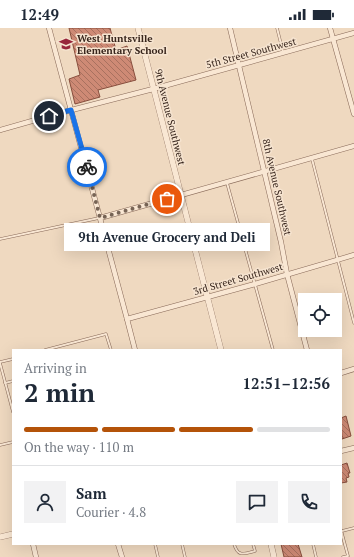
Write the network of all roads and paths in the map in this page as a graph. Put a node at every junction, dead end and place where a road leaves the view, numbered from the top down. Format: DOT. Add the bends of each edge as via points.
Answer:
graph roads {
  1 [pos="49,28"];
  2 [pos="138,28"];
  3 [pos="230,28"];
  4 [pos="277,28"];
  5 [pos="330,28"];
  6 [pos="354,34"];
  7 [pos="333,39"];
  8 [pos="283,53"];
  9 [pos="239,65"];
  10 [pos="153,89"];
  11 [pos="71,110"];
  12 [pos="354,114"];
  13 [pos="0,130"];
  14 [pos="354,146"];
  15 [pos="311,158"];
  16 [pos="264,171"];
  17 [pos="226,181"];
  18 [pos="180,195"];
  19 [pos="100,218"];
  20 [pos="0,240"];
  21 [pos="354,255"];
  22 [pos="337,259"];
  23 [pos="287,274"];
  24 [pos="255,284"];
  25 [pos="207,297"];
  26 [pos="127,319"];
  27 [pos="354,323"];
  28 [pos="49,349"];
  29 [pos="111,349"];
  30 [pos="133,349"];
  31 [pos="221,349"];
  32 [pos="273,349"];
  33 [pos="307,349"];
  34 [pos="12,359"];
  35 [pos="0,363"];
  36 [pos="354,370"];
  37 [pos="342,373"];
  38 [pos="12,381"];
  39 [pos="5,383"];
  40 [pos="12,405"];
  41 [pos="12,442"];
  42 [pos="0,445"];
  43 [pos="354,448"];
  44 [pos="342,451"];
  45 [pos="354,528"];
  46 [pos="342,530"];
  47 [pos="12,534"];
  48 [pos="342,534"];
  49 [pos="0,537"];
  50 [pos="33,545"];
  51 [pos="118,545"];
  52 [pos="155,545"];
  53 [pos="182,545"];
  54 [pos="234,545"];
  55 [pos="254,545"];
  56 [pos="271,545"];
  57 [pos="313,545"];
  58 [pos="36,557"];
  59 [pos="122,557"];
  60 [pos="158,557"];
  61 [pos="185,557"];
  62 [pos="274,557"];
  63 [pos="316,557"];
  64 [pos="343,557"];
  1 -- 11 [label="street"];
  2 -- 10 [label="street, 9th Avenue Southwest"];
  3 -- 9 [label="street, 8th Avenue Southwest"];
  4 -- 8 [label="lane"];
  5 -- 7 [label="street"];
  6 -- 7 [label="street, 5th Street Southwest"];
  7 -- 8 [label="street, 5th Street Southwest"];
  7 -- 12 [label="street"];
  8 -- 9 [label="street, 5th Street Southwest"];
  9 -- 10 [label="street, 5th Street Southwest"];
  9 -- 16 [label="street, 8th Avenue Southwest"];
  10 -- 11 [label="street, 5th Street Southwest"];
  10 -- 18 [label="street, 9th Avenue Southwest"];
  11 -- 13 [label="street"];
  11 -- 19 [label="street"];
  14 -- 15 [label="street"];
  15 -- 16 [label="street"];
  15 -- 22 [label="lane"];
  16 -- 17 [label="street"];
  16 -- 23 [label="street, 8th Avenue Southwest"];
  17 -- 18 [label="street"];
  17 -- 24 [label="lane"];
  18 -- 19 [label="street"];
  18 -- 25 [label="street, 9th Avenue Southwest"];
  19 -- 20 [label="lane"];
  19 -- 26 [label="street"];
  21 -- 22 [label="street, 3rd Street Southwest"];
  22 -- 23 [label="street, 3rd Street Southwest"];
  22 -- 27 [label="lane"];
  23 -- 24 [label="street, 3rd Street Southwest"];
  23 -- 33 [label="street, 8th Avenue Southwest"];
  24 -- 25 [label="street, 3rd Street Southwest"];
  24 -- 32 [label="lane"];
  25 -- 26 [label="street, 3rd Street Southwest"];
  25 -- 31 [label="street, 9th Avenue Southwest"];
  26 -- 30 [label="street"];
  28 -- 29 [label="lane" via="106,334"];
  34 -- 35 [label="lane"];
  35 -- 39 [label="lane"];
  36 -- 37 [label="street"];
  38 -- 39 [label="lane"];
  39 -- 40 [label="lane"];
  41 -- 42 [label="lane"];
  43 -- 44 [label="street"];
  45 -- 46 [label="lane"];
  47 -- 49 [label="street"];
  48 -- 64 [label="lane" via="348,556"];
  50 -- 58 [label="street"];
  51 -- 59 [label="street"];
  52 -- 60 [label="lane"];
  53 -- 61 [label="lane"];
  54 -- 55 [label="lane" via="238,554 242,555 255,551"];
  56 -- 62 [label="street"];
  57 -- 63 [label="lane"];
}
